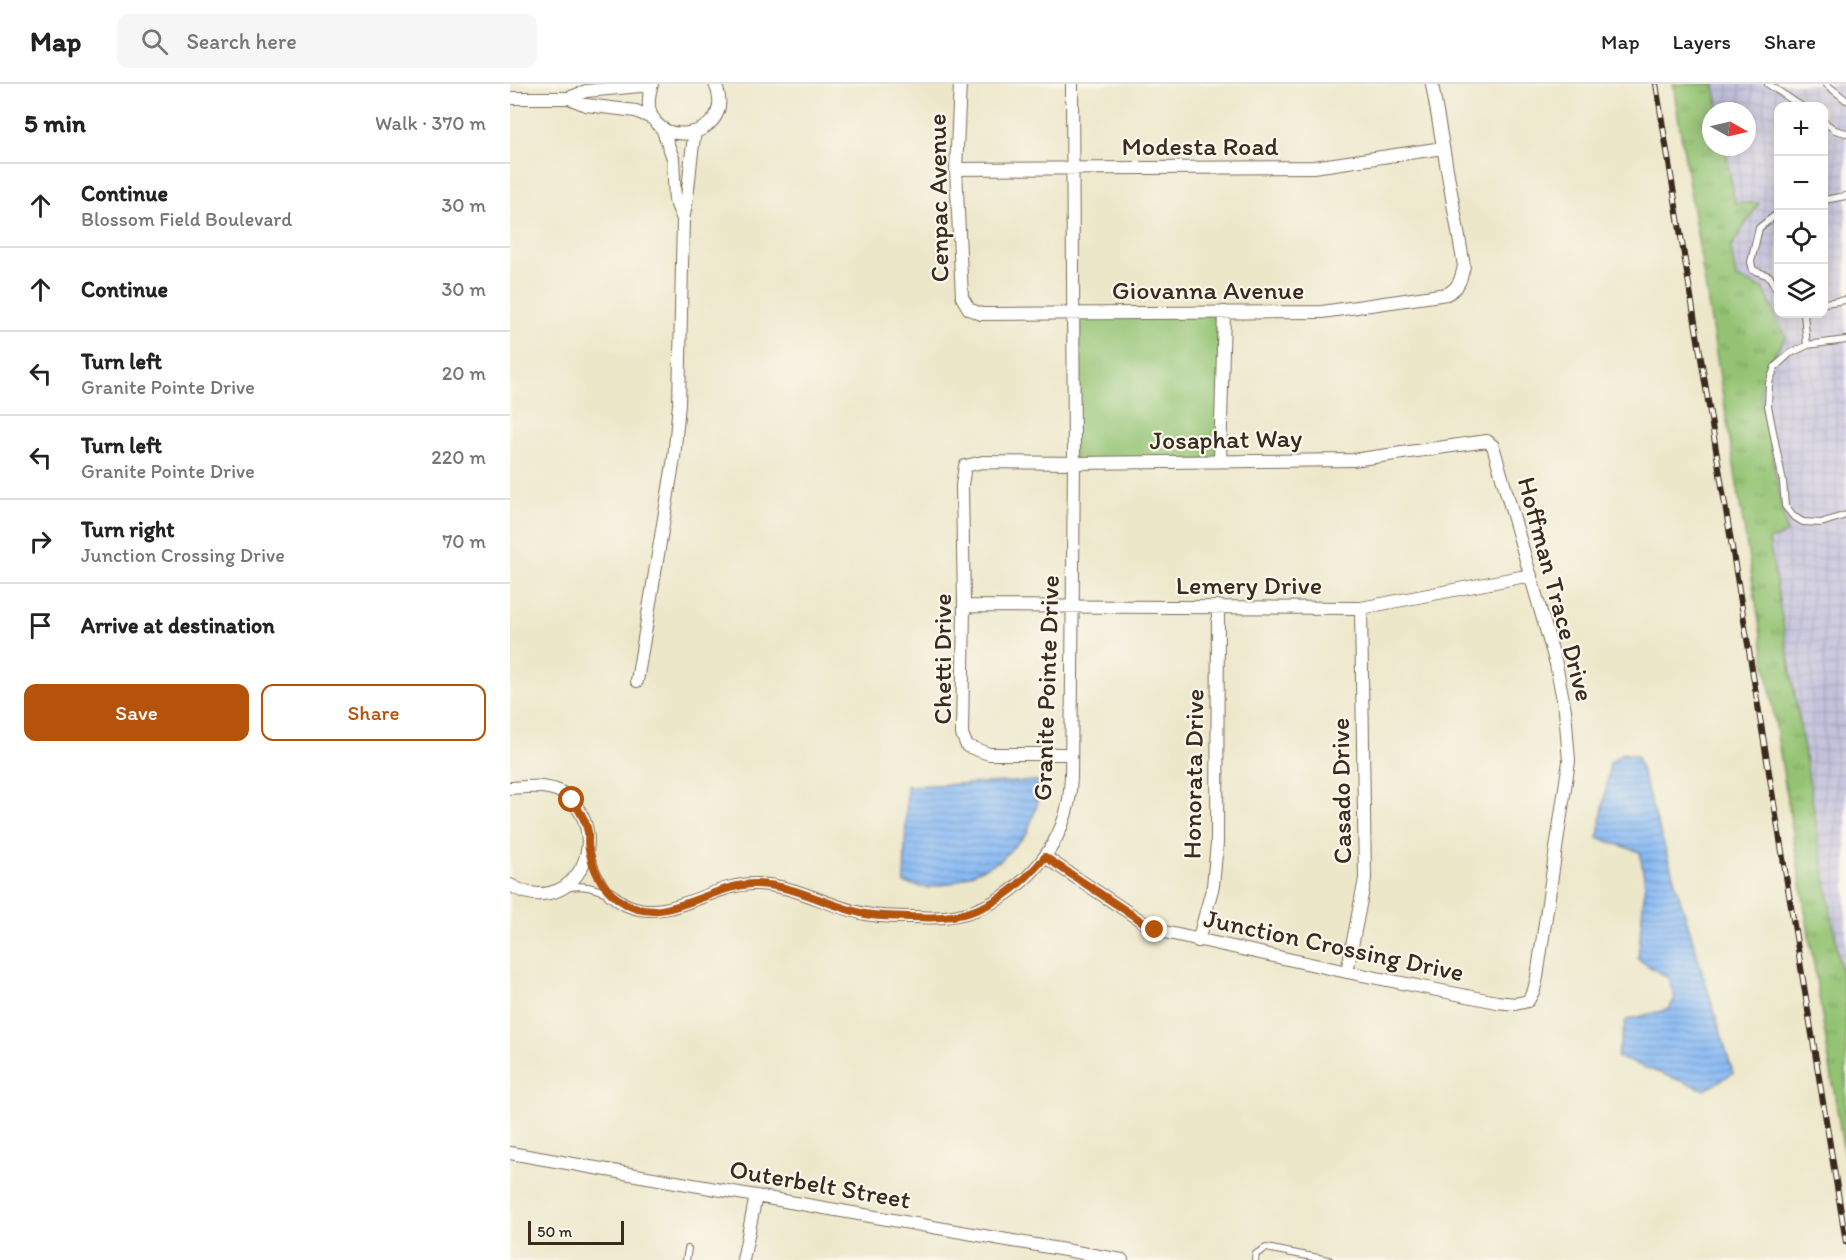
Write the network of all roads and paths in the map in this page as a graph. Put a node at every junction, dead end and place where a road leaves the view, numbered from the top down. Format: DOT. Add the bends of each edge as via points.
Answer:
graph roads {
  1 [pos="652,84"];
  2 [pos="714,84"];
  3 [pos="960,84"];
  4 [pos="1072,84"];
  5 [pos="1432,84"];
  6 [pos="1768,84"];
  7 [pos="1826,84"];
  8 [pos="510,98"];
  9 [pos="569,98"];
  10 [pos="1846,100"];
  11 [pos="1795,102"];
  12 [pos="658,124"];
  13 [pos="1828,125"];
  14 [pos="695,133"];
  15 [pos="1846,133"];
  16 [pos="1443,148"];
  17 [pos="956,169"];
  18 [pos="1072,169"];
  19 [pos="1846,196"];
  20 [pos="1828,199"];
  21 [pos="1774,217"];
  22 [pos="683,219"];
  23 [pos="1774,284"];
  24 [pos="1846,300"];
  25 [pos="1828,302"];
  26 [pos="969,309"];
  27 [pos="1224,312"];
  28 [pos="1072,313"];
  29 [pos="1805,318"];
  30 [pos="1846,340"];
  31 [pos="1808,345"];
  32 [pos="1487,441"];
  33 [pos="1220,461"];
  34 [pos="1074,464"];
  35 [pos="964,466"];
  36 [pos="1846,515"];
  37 [pos="1531,575"];
  38 [pos="964,606"];
  39 [pos="1218,606"];
  40 [pos="1072,607"];
  41 [pos="1361,608"];
  42 [pos="637,681"];
  43 [pos="1071,754"];
  44 [pos="510,788"];
  45 [pos="588,849"];
  46 [pos="1045,857"];
  47 [pos="510,885"];
  48 [pos="559,891"];
  49 [pos="610,894"];
  50 [pos="1198,940"];
  51 [pos="1347,972"];
  52 [pos="1528,1001"];
  53 [pos="510,1153"];
  54 [pos="756,1196"];
  55 [pos="688,1250"];
  56 [pos="686,1260"];
  57 [pos="743,1260"];
  58 [pos="1122,1260"];
  59 [pos="1255,1260"];
  60 [pos="1329,1260"];
  1 -- 9 [label="street" via="586,91"];
  1 -- 12 [label="street" via="649,108"];
  2 -- 14 [label="street" via="717,109 713,119"];
  3 -- 17 [label="street, Cenpac Avenue"];
  4 -- 18 [label="street, Granite Pointe Drive"];
  5 -- 16 [label="street"];
  6 -- 11 [label="lane"];
  7 -- 10 [label="lane"];
  8 -- 9 [label="street"];
  9 -- 12 [label="street" via="586,105 636,111"];
  12 -- 14 [label="street" via="673,134"];
  12 -- 22 [label="street" via="673,158 675,200"];
  13 -- 15 [label="lane"];
  14 -- 22 [label="street"];
  16 -- 18 [label="street, Modesta Road" via="1314,167"];
  16 -- 27 [label="street, Giovanna Avenue" via="1464,266 1455,290 1322,312"];
  17 -- 18 [label="street, Modesta Road"];
  17 -- 26 [label="street, Cenpac Avenue" via="962,297"];
  18 -- 28 [label="street, Granite Pointe Drive"];
  19 -- 20 [label="lane"];
  21 -- 23 [label="lane" via="1759,228 1751,262 1753,270 1769,276"];
  22 -- 42 [label="street" via="674,458"];
  24 -- 25 [label="lane"];
  26 -- 28 [label="street, Giovanna Avenue" via="981,314"];
  27 -- 28 [label="street, Giovanna Avenue"];
  27 -- 33 [label="street"];
  28 -- 34 [label="street, Granite Pointe Drive"];
  29 -- 31 [label="lane"];
  30 -- 31 [label="lane"];
  31 -- 36 [label="lane" via="1789,354 1775,367 1769,383 1768,406 1785,506 1803,522 1821,523"];
  32 -- 33 [label="street, Josaphat Way" via="1353,460"];
  32 -- 37 [label="street, Hoffman Trace Drive" via="1497,453"];
  33 -- 34 [label="street, Josaphat Way"];
  34 -- 35 [label="street, Josaphat Way" via="983,462"];
  34 -- 40 [label="street, Granite Pointe Drive"];
  35 -- 38 [label="street, Chetti Drive"];
  37 -- 41 [label="street, Lemery Drive"];
  37 -- 52 [label="street, Hoffman Trace Drive" via="1556,664 1569,761 1537,977"];
  38 -- 40 [label="street, Lemery Drive"];
  38 -- 43 [label="street, Chetti Drive" via="962,734 967,746 988,754"];
  39 -- 40 [label="street, Lemery Drive"];
  39 -- 41 [label="street, Lemery Drive"];
  39 -- 50 [label="street, Honorata Drive" via="1217,843 1213,886"];
  40 -- 43 [label="street, Granite Pointe Drive"];
  41 -- 51 [label="street, Casado Drive" via="1365,879"];
  43 -- 46 [label="street, Granite Pointe Drive" via="1068,806"];
  44 -- 45 [label="street" via="542,787 566,795 583,817"];
  45 -- 48 [label="street" via="576,877"];
  45 -- 49 [label="lane"];
  46 -- 49 [label="street, Granite Pointe Drive" via="1006,895 980,909 944,917 865,914 787,888 755,884 718,890 661,911 628,906"];
  46 -- 50 [label="street, Junction Crossing Drive" via="1155,930"];
  47 -- 48 [label="street" via="536,895"];
  48 -- 49 [label="lane" via="573,886"];
  50 -- 51 [label="street, Junction Crossing Drive"];
  51 -- 52 [label="street, Junction Crossing Drive" via="1497,1002"];
  53 -- 54 [label="street, Outerbelt Street"];
  54 -- 57 [label="street"];
  54 -- 58 [label="street, Outerbelt Street"];
  55 -- 56 [label="lane"];
  59 -- 60 [label="lane" via="1256,1254 1266,1248"];
}
